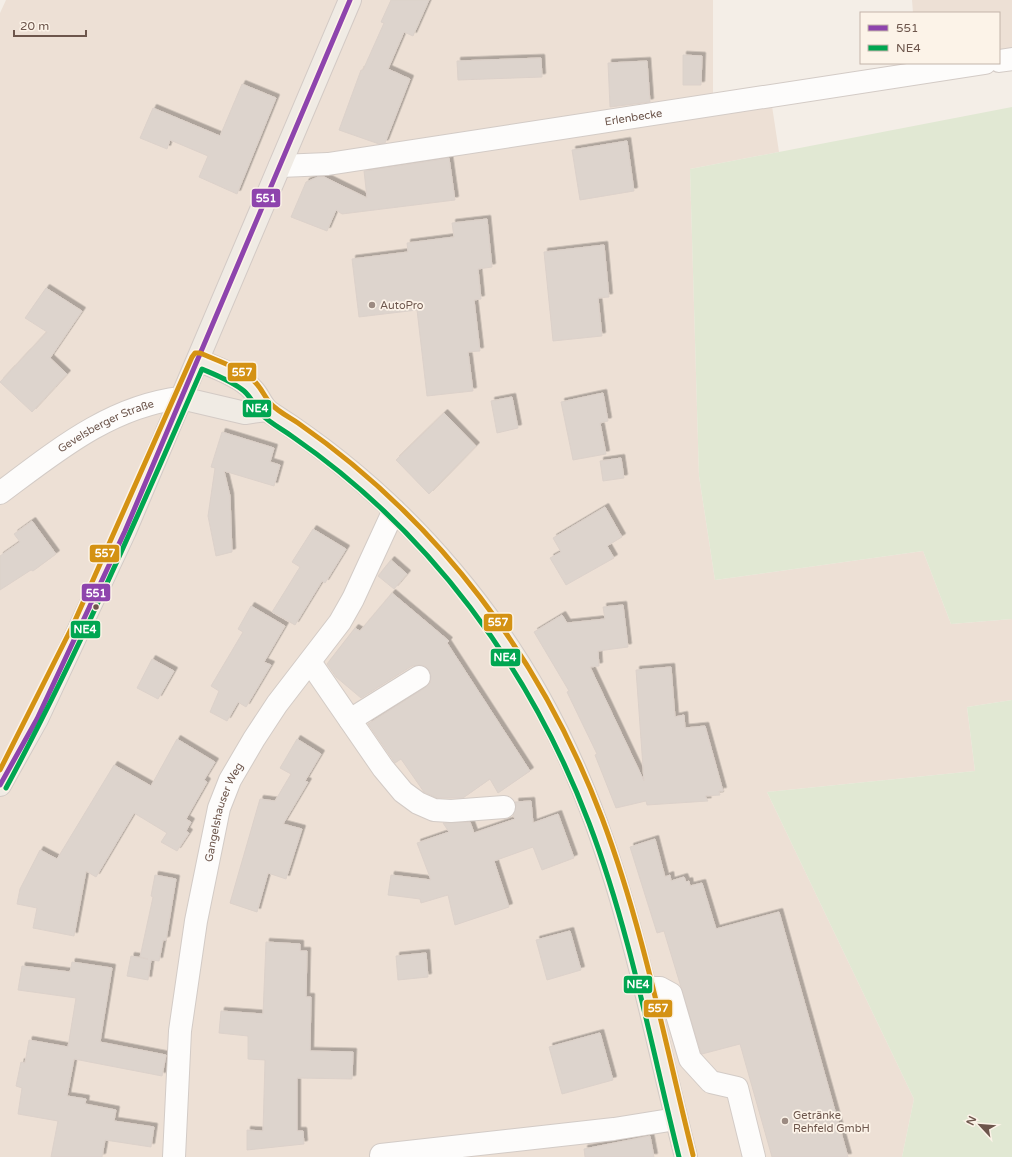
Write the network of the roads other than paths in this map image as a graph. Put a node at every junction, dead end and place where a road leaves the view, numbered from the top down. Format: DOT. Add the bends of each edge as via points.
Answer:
graph roads {
  1 [pos="350,0"];
  2 [pos="1012,59"];
  3 [pos="1000,61"];
  4 [pos="978,64"];
  5 [pos="280,166"];
  6 [pos="198,360"];
  7 [pos="181,398"];
  8 [pos="266,410"];
  9 [pos="0,493"];
  10 [pos="394,510"];
  11 [pos="310,662"];
  12 [pos="419,677"];
  13 [pos="350,720"];
  14 [pos="0,785"];
  15 [pos="504,807"];
  16 [pos="645,988"];
  17 [pos="676,1119"];
  18 [pos="381,1155"];
  19 [pos="174,1157"];
  20 [pos="686,1157"];
  21 [pos="754,1157"];
  1 -- 5 [label="main road"];
  2 -- 3 [label="street"];
  4 -- 5 [label="street, Erlenbecke" via="328,164"];
  5 -- 6 [label="main road"];
  6 -- 7 [label="main road"];
  6 -- 8 [label="main road" via="248,385"];
  7 -- 8 [label="main road" via="245,413"];
  7 -- 9 [label="street, Gevelsberger Straße" via="161,400 108,419 64,446"];
  7 -- 14 [label="main road" via="92,603 37,719"];
  8 -- 10 [label="main road" via="321,447"];
  10 -- 11 [label="street, Gangelshauser Weg" via="354,599"];
  10 -- 16 [label="main road" via="432,547 465,587 509,648 544,706 578,777 608,857"];
  11 -- 13 [label="street"];
  11 -- 19 [label="street, Gangelshauser Weg" via="254,739 230,780 220,808 196,921 180,1031"];
  12 -- 13 [label="street"];
  13 -- 15 [label="street" via="383,768 403,792 418,803 434,810 451,811"];
  16 -- 17 [label="main road"];
  16 -- 21 [label="street" via="660,988 671,994 690,1059 711,1082 736,1088"];
  17 -- 18 [label="street"];
  17 -- 20 [label="main road"];
}
